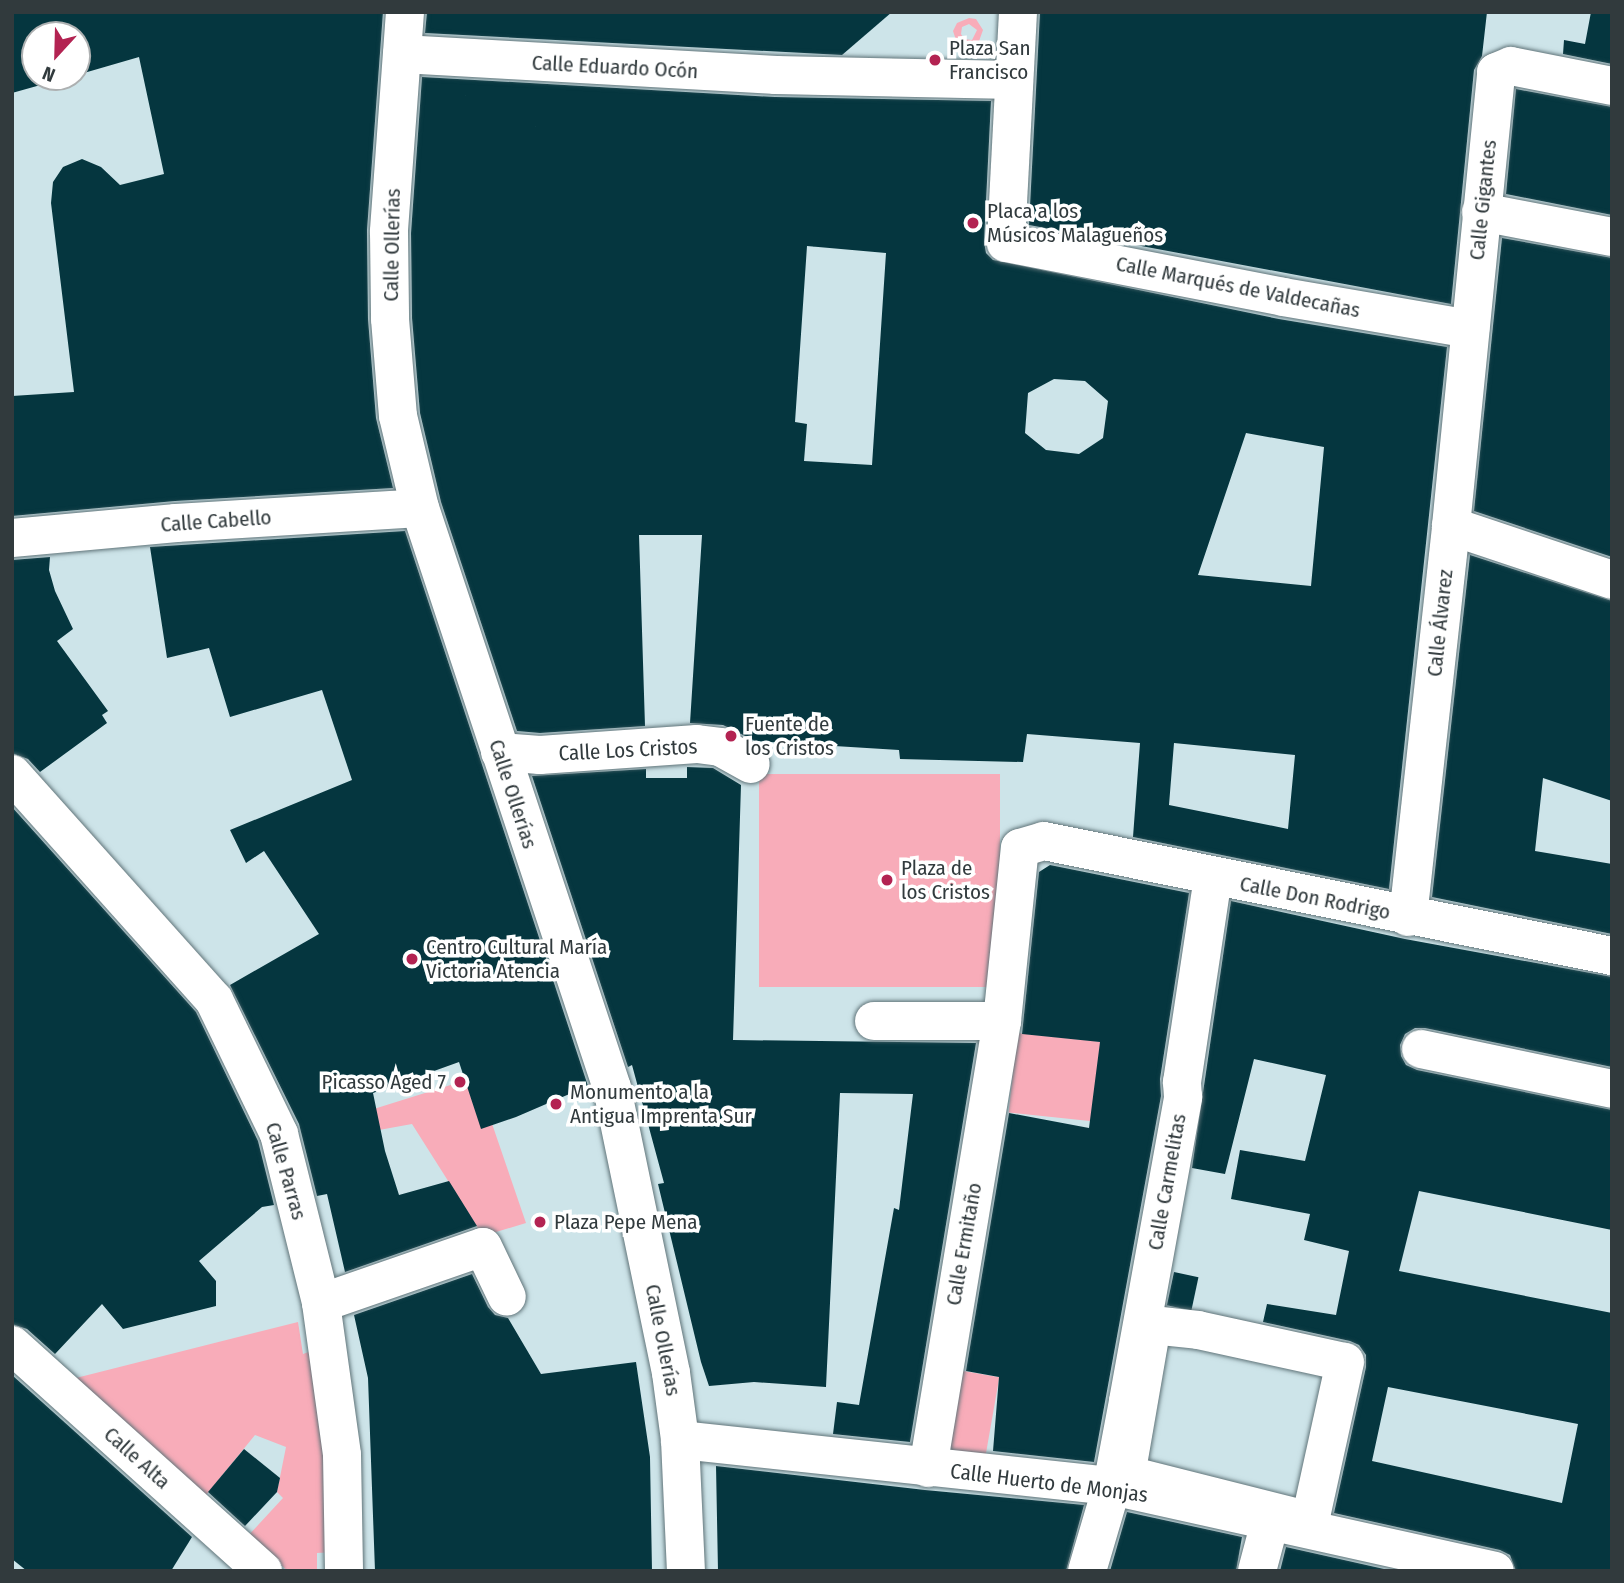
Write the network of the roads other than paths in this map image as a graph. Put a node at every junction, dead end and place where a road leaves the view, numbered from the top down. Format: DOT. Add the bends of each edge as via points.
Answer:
graph roads {
  1 [pos="405,12"];
  2 [pos="1018,12"];
  3 [pos="402,54"];
  4 [pos="1014,79"];
  5 [pos="1612,86"];
  6 [pos="1482,212"];
  7 [pos="1612,237"];
  8 [pos="1471,329"];
  9 [pos="420,508"];
  10 [pos="1451,526"];
  11 [pos="12,538"];
  12 [pos="1612,580"];
  13 [pos="500,752"];
  14 [pos="751,764"];
  15 [pos="12,774"];
  16 [pos="1213,877"];
  17 [pos="1408,917"];
  18 [pos="1612,956"];
  19 [pos="874,1021"];
  20 [pos="1002,1021"];
  21 [pos="1421,1049"];
  22 [pos="1612,1089"];
  23 [pos="507,1297"];
  24 [pos="321,1303"];
  25 [pos="12,1345"];
  26 [pos="680,1440"];
  27 [pos="928,1468"];
  28 [pos="1112,1486"];
  29 [pos="1311,1513"];
  30 [pos="1270,1522"];
  31 [pos="263,1571"];
  32 [pos="344,1571"];
  33 [pos="686,1571"];
  34 [pos="1087,1571"];
  35 [pos="1257,1571"];
  36 [pos="1496,1571"];
  1 -- 3 [label="street, Calle Ollerías"];
  2 -- 4 [label="street"];
  3 -- 4 [label="street, Calle Eduardo Ocón" via="639,69"];
  3 -- 9 [label="street, Calle Ollerías" via="389,232 390,319 398,416"];
  4 -- 8 [label="street, Calle Marqués de Valdecañas" via="1006,243"];
  5 -- 6 [label="street, Calle Gigantes" via="1511,66 1496,72"];
  6 -- 7 [label="street"];
  6 -- 8 [label="street, Calle Gigantes"];
  8 -- 10 [label="street, Calle Álvarez"];
  9 -- 11 [label="street, Calle Cabello"];
  9 -- 13 [label="street, Calle Ollerías"];
  10 -- 12 [label="street"];
  10 -- 17 [label="street, Calle Álvarez"];
  13 -- 14 [label="street, Calle Los Cristos" via="540,755 697,744 720,747"];
  13 -- 26 [label="street, Calle Ollerías" via="611,1088 671,1373"];
  15 -- 24 [label="street, Calle Parras" via="214,1000 279,1134"];
  16 -- 17 [label="street, Calle Don Rodrigo"];
  16 -- 20 [label="street, Calle Don Rodrigo" via="1044,841 1020,848"];
  16 -- 28 [label="street, Calle Carmelitas" via="1183,1097"];
  17 -- 18 [label="street, Calle Don Rodrigo"];
  19 -- 20 [label="street"];
  20 -- 27 [label="street, Calle Ermitaño"];
  21 -- 22 [label="street"];
  23 -- 24 [label="street" via="484,1247"];
  24 -- 32 [label="street, Calle Parras" via="342,1455"];
  25 -- 31 [label="street, Calle Alta"];
  26 -- 27 [label="street, Calle Huerto de Monjas"];
  26 -- 33 [label="street, Calle Ollerías"];
  27 -- 28 [label="street, Calle Huerto de Monjas"];
  28 -- 30 [label="street, Calle Huerto de Monjas"];
  28 -- 34 [label="street, Calle Carmelitas"];
  29 -- 29 [label="street" via="1310,1521 1132,1476 1127,1470 1152,1325 1198,1330 1345,1362"];
  30 -- 35 [label="street"];
  30 -- 36 [label="street, Calle Huerto de Monjas"];
}
